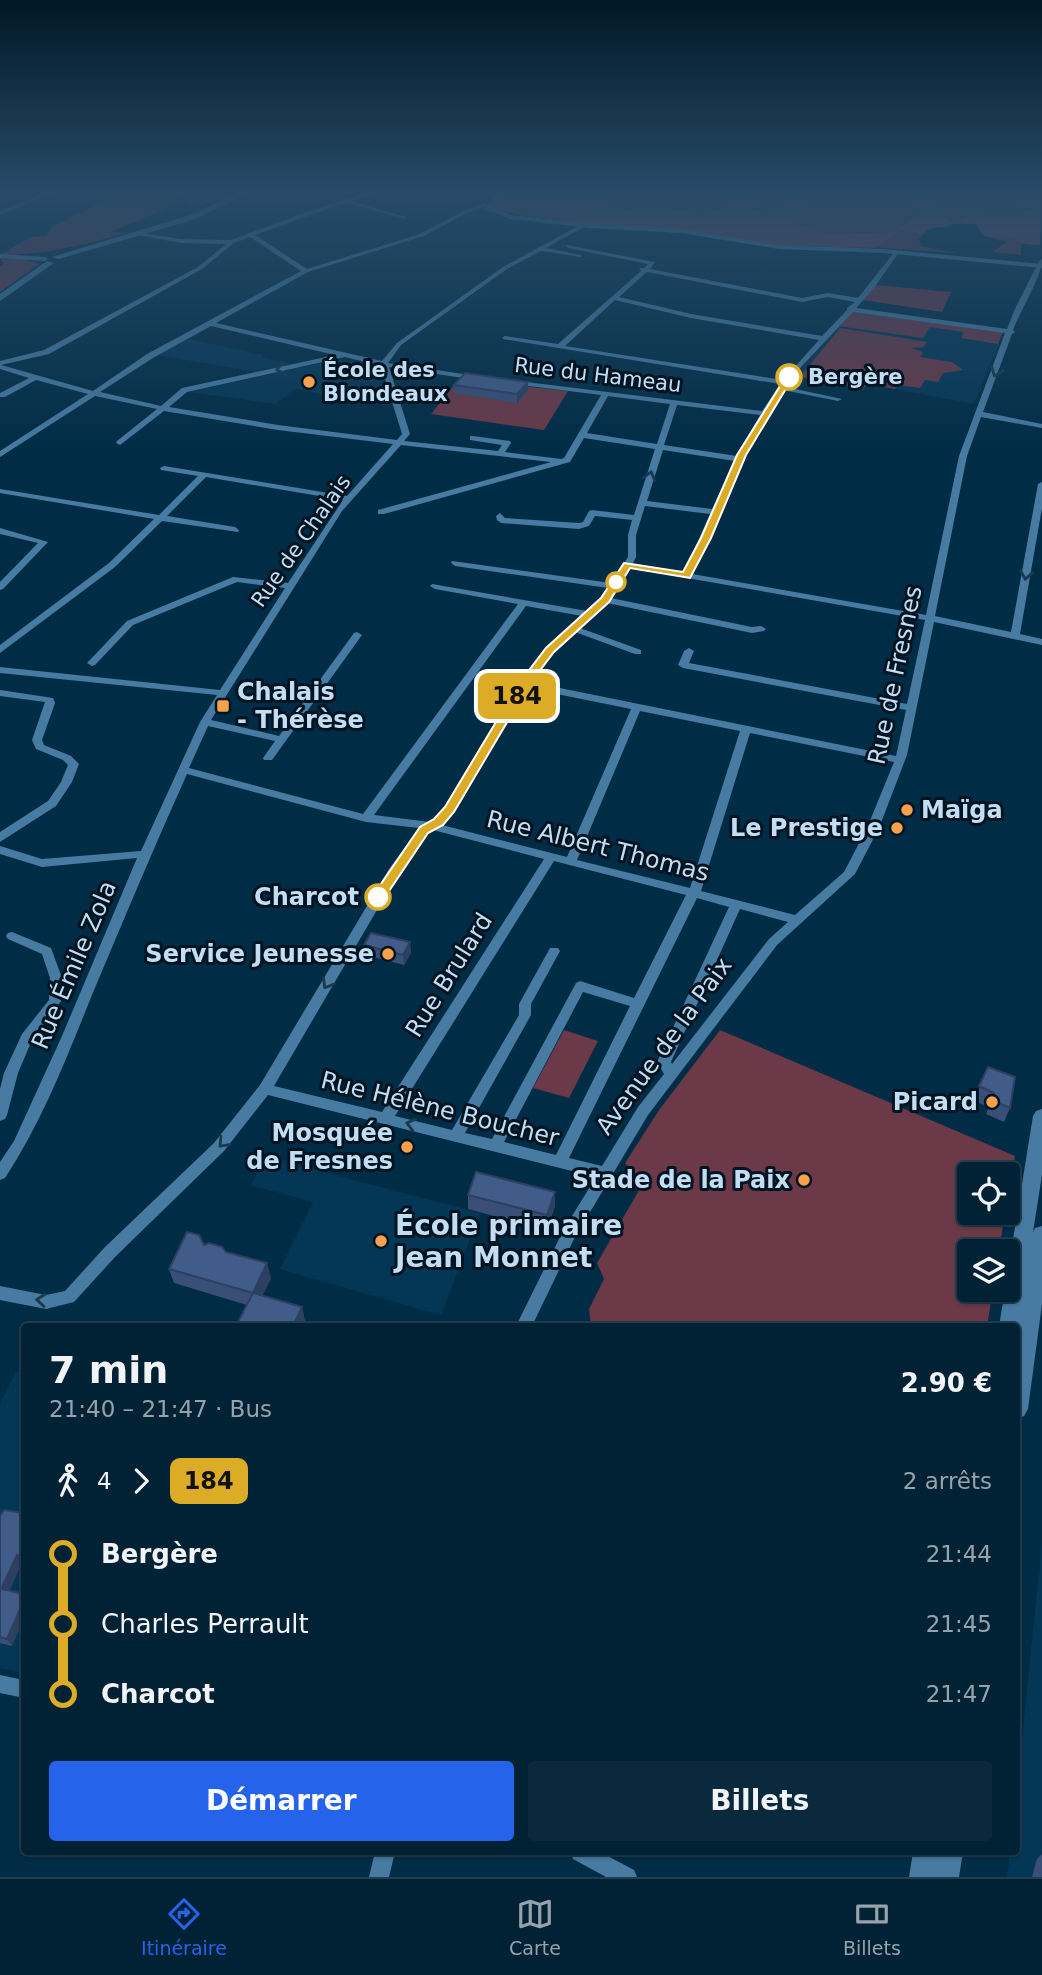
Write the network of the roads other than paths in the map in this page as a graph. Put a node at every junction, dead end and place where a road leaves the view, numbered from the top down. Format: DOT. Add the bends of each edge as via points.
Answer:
graph roads {
  1 [pos="27,279"];
  2 [pos="181,279"];
  3 [pos="293,279"];
  4 [pos="490,279"];
  5 [pos="637,279"];
  6 [pos="687,279"];
  7 [pos="878,279"];
  8 [pos="1034,279"];
  9 [pos="0,298"];
  10 [pos="614,298"];
  11 [pos="857,300"];
  12 [pos="849,309"];
  13 [pos="212,324"];
  14 [pos="1012,331"];
  15 [pos="505,338"];
  16 [pos="822,338"];
  17 [pos="559,346"];
  18 [pos="348,355"];
  19 [pos="384,363"];
  20 [pos="0,365"];
  21 [pos="34,378"];
  22 [pos="488,380"];
  23 [pos="499,381"];
  24 [pos="783,385"];
  25 [pos="606,393"];
  26 [pos="92,394"];
  27 [pos="2,395"];
  28 [pos="838,398"];
  29 [pos="674,402"];
  30 [pos="163,407"];
  31 [pos="766,414"];
  32 [pos="979,414"];
  33 [pos="1042,426"];
  34 [pos="582,435"];
  35 [pos="473,438"];
  36 [pos="120,443"];
  37 [pos="398,443"];
  38 [pos="659,446"];
  39 [pos="500,454"];
  40 [pos="0,455"];
  41 [pos="740,458"];
  42 [pos="561,461"];
  43 [pos="164,468"];
  44 [pos="203,476"];
  45 [pos="1042,484"];
  46 [pos="0,491"];
  47 [pos="349,499"];
  48 [pos="642,503"];
  49 [pos="381,512"];
  50 [pos="715,512"];
  51 [pos="500,516"];
  52 [pos="637,518"];
  53 [pos="159,519"];
  54 [pos="234,530"];
  55 [pos="0,531"];
  56 [pos="455,563"];
  57 [pos="628,565"];
  58 [pos="686,576"];
  59 [pos="290,586"];
  60 [pos="435,586"];
  61 [pos="613,586"];
  62 [pos="0,587"];
  63 [pos="605,600"];
  64 [pos="524,602"];
  65 [pos="591,615"];
  66 [pos="929,618"];
  67 [pos="575,629"];
  68 [pos="761,629"];
  69 [pos="357,635"];
  70 [pos="1015,637"];
  71 [pos="1042,642"];
  72 [pos="0,650"];
  73 [pos="689,651"];
  74 [pos="638,652"];
  75 [pos="92,663"];
  76 [pos="0,670"];
  77 [pos="524,684"];
  78 [pos="222,693"];
  79 [pos="0,694"];
  80 [pos="636,708"];
  81 [pos="912,708"];
  82 [pos="205,722"];
  83 [pos="746,729"];
  84 [pos="280,739"];
  85 [pos="268,758"];
  86 [pos="900,760"];
  87 [pos="184,770"];
  88 [pos="366,818"];
  89 [pos="432,826"];
  90 [pos="0,838"];
  91 [pos="0,850"];
  92 [pos="145,854"];
  93 [pos="551,856"];
  94 [pos="571,861"];
  95 [pos="695,892"];
  96 [pos="737,903"];
  97 [pos="800,919"];
  98 [pos="12,936"];
  99 [pos="554,951"];
  100 [pos="638,1004"];
  101 [pos="670,1074"];
  102 [pos="265,1089"];
  103 [pos="0,1115"];
  104 [pos="1042,1116"];
  105 [pos="386,1118"];
  106 [pos="456,1136"];
  107 [pos="496,1145"];
  108 [pos="560,1161"];
  109 [pos="605,1173"];
  110 [pos="0,1174"];
  111 [pos="1042,1234"];
  112 [pos="0,1293"];
  113 [pos="525,1323"];
  114 [pos="1009,1323"];
  115 [pos="1020,1388"];
  116 [pos="0,1684"];
  117 [pos="21,1688"];
  118 [pos="384,1855"];
  119 [pos="586,1855"];
  120 [pos="926,1855"];
  121 [pos="950,1855"];
  122 [pos="379,1877"];
  123 [pos="627,1877"];
  124 [pos="922,1877"];
  125 [pos="946,1877"];
  1 -- 9 [label="main road"];
  2 -- 20 [label="street" via="46,352"];
  3 -- 13 [label="street"];
  4 -- 19 [label="street" via="399,344"];
  5 -- 10 [label="street"];
  6 -- 11 [label="street" via="802,300 828,295"];
  7 -- 11 [label="street"];
  8 -- 14 [label="street, Rue de Fresnes"];
  10 -- 16 [label="street"];
  10 -- 17 [label="street"];
  11 -- 12 [label="street"];
  12 -- 14 [label="street"];
  12 -- 16 [label="street"];
  13 -- 18 [label="street, Rue du Hameau"];
  13 -- 26 [label="street" via="150,356"];
  14 -- 32 [label="street, Rue de Fresnes, one-way"];
  15 -- 17 [label="street"];
  16 -- 24 [label="street"];
  17 -- 24 [label="street"];
  18 -- 19 [label="street, Rue du Hameau"];
  18 -- 30 [label="street, one-way" via="185,390"];
  19 -- 22 [label="street, Rue du Hameau"];
  19 -- 37 [label="street" via="407,431"];
  20 -- 21 [label="street"];
  21 -- 26 [label="street"];
  21 -- 27 [label="street"];
  23 -- 25 [label="street, Rue du Hameau"];
  24 -- 28 [label="street"];
  24 -- 31 [label="street"];
  25 -- 29 [label="street, Rue du Hameau"];
  25 -- 34 [label="street"];
  26 -- 30 [label="street"];
  26 -- 40 [label="street"];
  29 -- 31 [label="street, Rue du Hameau"];
  29 -- 38 [label="street"];
  30 -- 36 [label="street"];
  30 -- 37 [label="street"];
  31 -- 41 [label="street"];
  32 -- 33 [label="street"];
  32 -- 66 [label="street, Rue de Fresnes" via="962,456"];
  34 -- 38 [label="street"];
  34 -- 42 [label="street" via="567,460"];
  35 -- 39 [label="street" via="507,443"];
  37 -- 39 [label="street"];
  37 -- 47 [label="street, Rue de Chalais"];
  38 -- 41 [label="street"];
  48 -- 38 [label="street, one-way"];
  39 -- 42 [label="street"];
  41 -- 50 [label="street"];
  42 -- 49 [label="street"];
  43 -- 44 [label="street"];
  44 -- 47 [label="street"];
  44 -- 53 [label="street"];
  45 -- 70 [label="street, one-way"];
  46 -- 53 [label="street"];
  47 -- 59 [label="street, Rue de Chalais"];
  48 -- 50 [label="street"];
  48 -- 52 [label="street"];
  50 -- 58 [label="street"];
  51 -- 52 [label="street" via="501,520 579,526 586,524 592,513"];
  52 -- 57 [label="street"];
  53 -- 54 [label="street"];
  53 -- 72 [label="street" via="112,565"];
  55 -- 62 [label="street" via="44,542"];
  56 -- 61 [label="street"];
  57 -- 58 [label="street"];
  57 -- 61 [label="street"];
  58 -- 66 [label="street"];
  59 -- 75 [label="street" via="236,579 130,623"];
  59 -- 78 [label="street, Rue de Chalais"];
  60 -- 64 [label="street"];
  61 -- 63 [label="street"];
  63 -- 65 [label="street"];
  63 -- 68 [label="street"];
  64 -- 65 [label="street"];
  64 -- 88 [label="street"];
  65 -- 67 [label="street"];
  66 -- 70 [label="street"];
  66 -- 81 [label="street, Rue de Fresnes"];
  67 -- 74 [label="street"];
  67 -- 77 [label="street" via="550,650"];
  69 -- 84 [label="street"];
  70 -- 71 [label="street"];
  73 -- 81 [label="street" via="682,665"];
  76 -- 78 [label="street"];
  77 -- 80 [label="street"];
  77 -- 89 [label="street" via="449,809"];
  78 -- 82 [label="street, Rue de Chalais"];
  79 -- 90 [label="street" via="49,700 37,740 40,747 74,764 58,801"];
  80 -- 83 [label="street"];
  80 -- 94 [label="street"];
  81 -- 86 [label="street, Rue de Fresnes"];
  82 -- 84 [label="street"];
  82 -- 87 [label="street, Rue de Chalais"];
  83 -- 86 [label="street"];
  83 -- 95 [label="street"];
  84 -- 85 [label="street"];
  86 -- 97 [label="street, Rue de Fresnes" via="890,791 849,874"];
  87 -- 88 [label="street, Rue Albert Thomas"];
  87 -- 92 [label="street, Rue Émile Zola"];
  88 -- 89 [label="street, Rue Albert Thomas"];
  89 -- 93 [label="street, Rue Albert Thomas"];
  89 -- 102 [label="street, one-way" via="424,830 393,873"];
  91 -- 92 [label="street" via="42,863"];
  92 -- 110 [label="street, Rue Émile Zola" via="69,1036 20,1144"];
  93 -- 94 [label="street, Rue Albert Thomas"];
  93 -- 105 [label="street, Rue Brulard"];
  94 -- 95 [label="street, Rue Albert Thomas"];
  95 -- 96 [label="street, Rue Albert Thomas"];
  95 -- 100 [label="street"];
  96 -- 97 [label="street, Rue Albert Thomas"];
  96 -- 101 [label="street" via="664,1062"];
  97 -- 101 [label="street, Avenue de la Paix" via="774,942"];
  98 -- 103 [label="street" via="47,951 56,978 55,1001 27,1038 11,1073"];
  99 -- 106 [label="street" via="525,1004 525,1014"];
  100 -- 107 [label="street" via="580,986"];
  100 -- 108 [label="street"];
  101 -- 109 [label="street, Avenue de la Paix"];
  102 -- 105 [label="street, Rue Hélène Boucher"];
  102 -- 112 [label="street, one-way" via="219,1147 69,1297 46,1302"];
  104 -- 114 [label="main road"];
  106 -- 105 [label="street, Rue Hélène Boucher, one-way"];
  106 -- 107 [label="street, Rue Hélène Boucher"];
  107 -- 108 [label="street, Rue Hélène Boucher"];
  108 -- 109 [label="street, Rue Hélène Boucher"];
  109 -- 113 [label="street, Avenue de la Paix"];
  111 -- 115 [label="main road"];
  116 -- 117 [label="street"];
  118 -- 122 [label="street"];
  119 -- 123 [label="street"];
  120 -- 124 [label="main road"];
  121 -- 125 [label="main road"];
}
